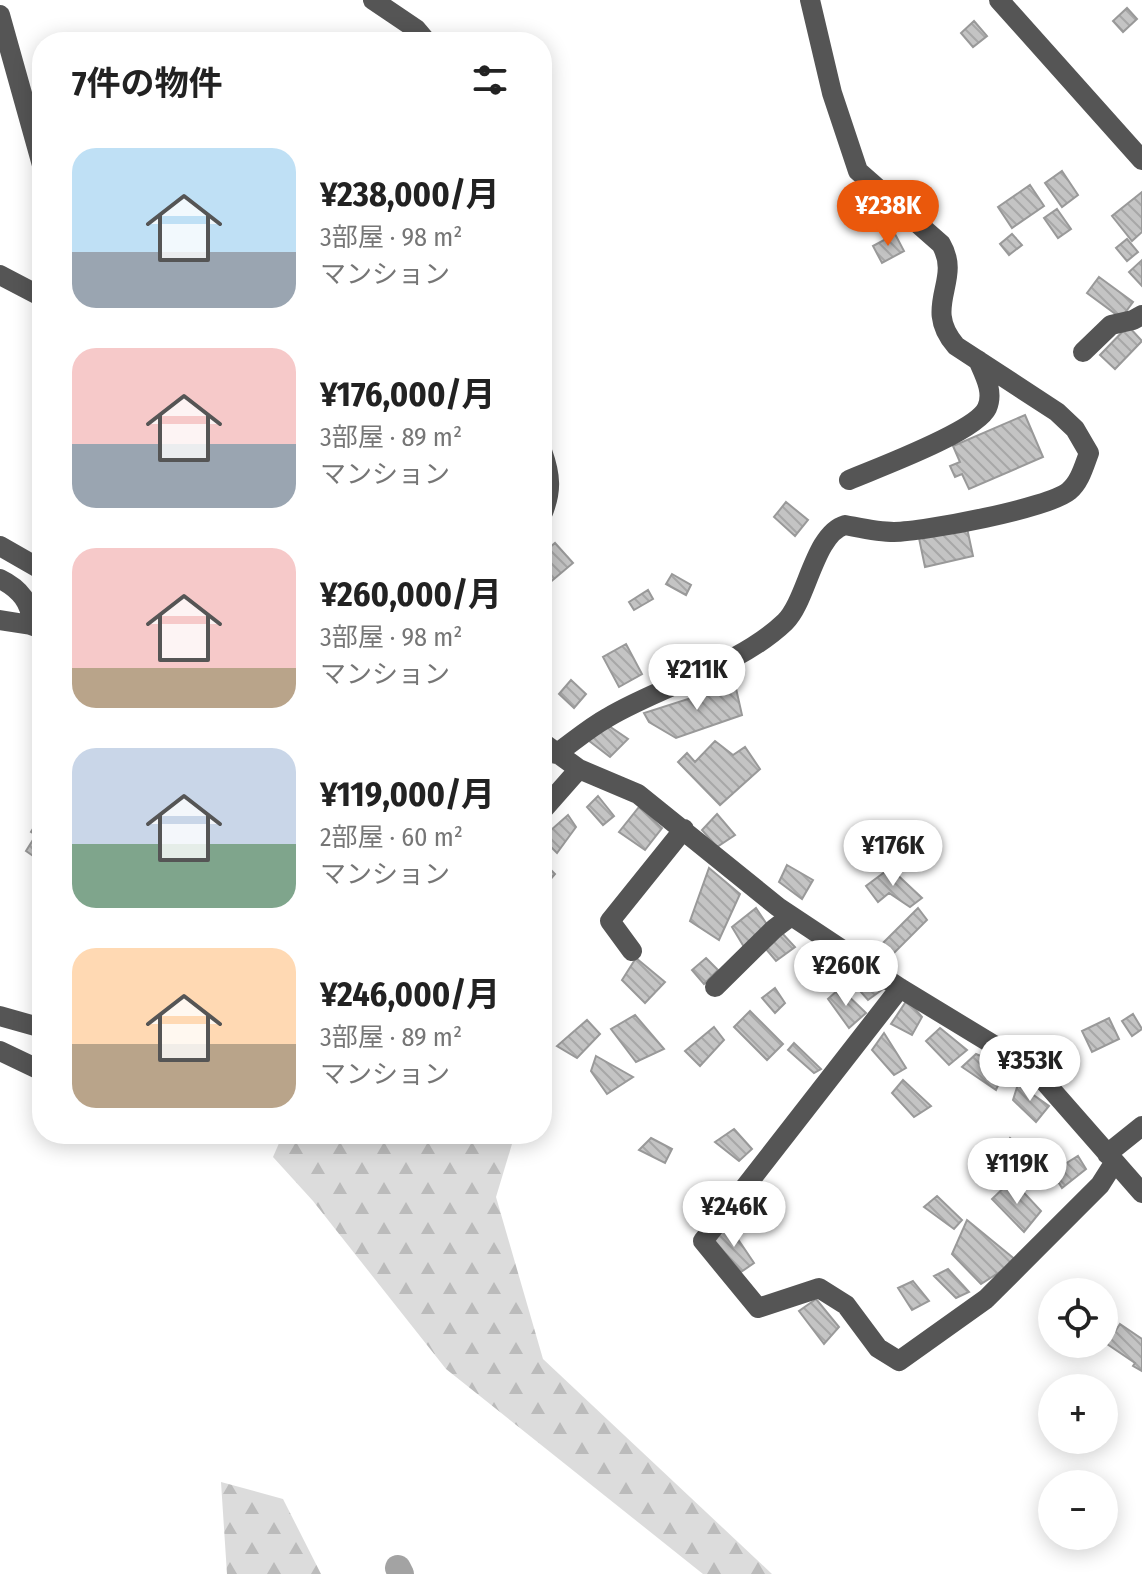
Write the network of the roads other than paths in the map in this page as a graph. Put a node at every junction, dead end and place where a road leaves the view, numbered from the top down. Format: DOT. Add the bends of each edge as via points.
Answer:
graph roads {
  1 [pos="373,0"];
  2 [pos="810,0"];
  3 [pos="999,0"];
  4 [pos="0,15"];
  5 [pos="419,32"];
  6 [pos="32,129"];
  7 [pos="1142,160"];
  8 [pos="0,275"];
  9 [pos="32,292"];
  10 [pos="1142,315"];
  11 [pos="1083,352"];
  12 [pos="978,360"];
  13 [pos="849,480"];
  14 [pos="0,546"];
  15 [pos="32,564"];
  16 [pos="0,579"];
  17 [pos="32,612"];
  18 [pos="0,620"];
  19 [pos="32,626"];
  20 [pos="552,746"];
  21 [pos="552,750"];
  22 [pos="579,769"];
  23 [pos="552,800"];
  24 [pos="684,829"];
  25 [pos="791,916"];
  26 [pos="632,951"];
  27 [pos="715,987"];
  28 [pos="900,988"];
  29 [pos="0,1016"];
  30 [pos="32,1025"];
  31 [pos="0,1051"];
  32 [pos="32,1066"];
  33 [pos="1142,1126"];
  34 [pos="1111,1159"];
  35 [pos="1142,1193"];
  1 -- 5 [label="street"];
  2 -- 12 [label="street" via="852,159 867,180 941,244 948,260 942,326 956,346"];
  3 -- 7 [label="street"];
  4 -- 6 [label="street"];
  8 -- 9 [label="street"];
  10 -- 11 [label="street" via="1111,325"];
  12 -- 13 [label="street" via="989,391 987,408 979,418 962,431"];
  12 -- 20 [label="street" via="1075,429 1089,453 1069,491 1047,502 949,525 894,532 838,527 822,548 788,619 770,635"];
  14 -- 15 [label="street"];
  16 -- 17 [label="street" via="14,585"];
  18 -- 19 [label="street"];
  21 -- 22 [label="street"];
  22 -- 23 [label="street"];
  22 -- 24 [label="street" via="638,794"];
  24 -- 25 [label="street"];
  24 -- 26 [label="street" via="610,921"];
  25 -- 27 [label="street"];
  25 -- 28 [label="street"];
  28 -- 34 [label="street" via="1043,1080"];
  28 -- 34 [label="street" via="703,1241 758,1308 819,1288 846,1305 878,1348 899,1361 986,1299 1100,1185"];
  29 -- 30 [label="street"];
  31 -- 32 [label="street"];
  33 -- 34 [label="street"];
  34 -- 35 [label="street"];
}
